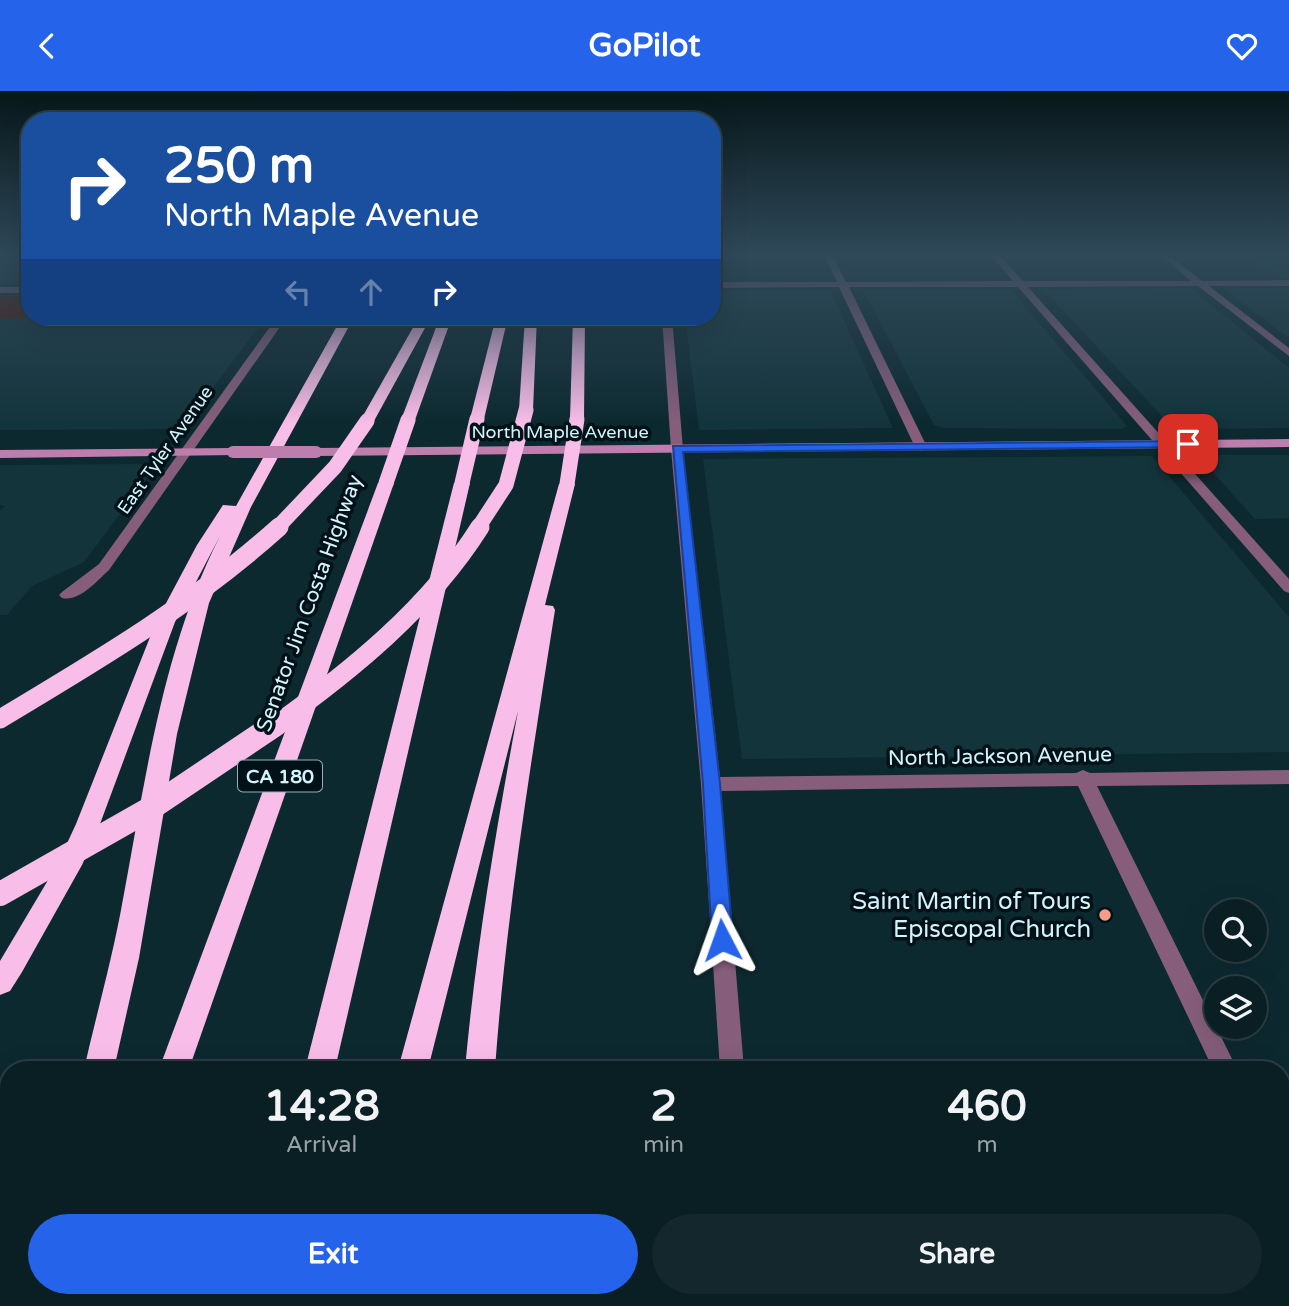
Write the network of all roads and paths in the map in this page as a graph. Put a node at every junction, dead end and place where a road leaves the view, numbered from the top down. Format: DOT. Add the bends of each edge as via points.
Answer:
graph roads {
  1 [pos="855,311"];
  2 [pos="1044,311"];
  3 [pos="1235,311"];
  4 [pos="276,326"];
  5 [pos="343,326"];
  6 [pos="420,326"];
  7 [pos="443,326"];
  8 [pos="500,326"];
  9 [pos="531,326"];
  10 [pos="579,326"];
  11 [pos="668,326"];
  12 [pos="1289,353"];
  13 [pos="286,426"];
  14 [pos="1289,443"];
  15 [pos="1162,445"];
  16 [pos="921,447"];
  17 [pos="677,449"];
  18 [pos="184,453"];
  19 [pos="0,454"];
  20 [pos="567,484"];
  21 [pos="1289,588"];
  22 [pos="67,595"];
  23 [pos="0,719"];
  24 [pos="1083,777"];
  25 [pos="1289,777"];
  26 [pos="711,784"];
  27 [pos="0,894"];
  28 [pos="0,983"];
  29 [pos="102,1061"];
  30 [pos="177,1061"];
  31 [pos="322,1061"];
  32 [pos="415,1061"];
  33 [pos="481,1061"];
  34 [pos="731,1061"];
  35 [pos="1221,1061"];
  1 -- 16 [label="street"];
  2 -- 15 [label="street"];
  3 -- 12 [label="street"];
  4 -- 18 [label="street, East Tyler Avenue"];
  5 -- 13 [label="highway"];
  6 -- 23 [label="highway, bridge" via="367,421 323,484 254,547 147,628"];
  7 -- 30 [label="highway, Senator Jim Costa Highway / CA 180, bridge"];
  8 -- 31 [label="highway, bridge"];
  9 -- 27 [label="highway, bridge" via="520,451 488,519 432,592 342,675 272,728 136,817"];
  10 -- 20 [label="highway, bridge" via="577,419"];
  11 -- 17 [label="street"];
  13 -- 28 [label="highway" via="181,586 86,827 56,889"];
  13 -- 29 [label="highway" via="220,550 193,623"];
  14 -- 15 [label="street, North Maple Avenue"];
  15 -- 16 [label="street, North Maple Avenue"];
  15 -- 21 [label="street"];
  16 -- 17 [label="street, North Maple Avenue"];
  17 -- 18 [label="street, North Maple Avenue, bridge"];
  17 -- 26 [label="street"];
  18 -- 19 [label="street, North Maple Avenue"];
  18 -- 22 [label="street, East Tyler Avenue" via="104,567"];
  20 -- 32 [label="highway"];
  20 -- 33 [label="highway" via="505,853"];
  24 -- 25 [label="street, North Jackson Avenue"];
  24 -- 26 [label="street, North Jackson Avenue"];
  24 -- 35 [label="street"];
  26 -- 34 [label="street"];
}
